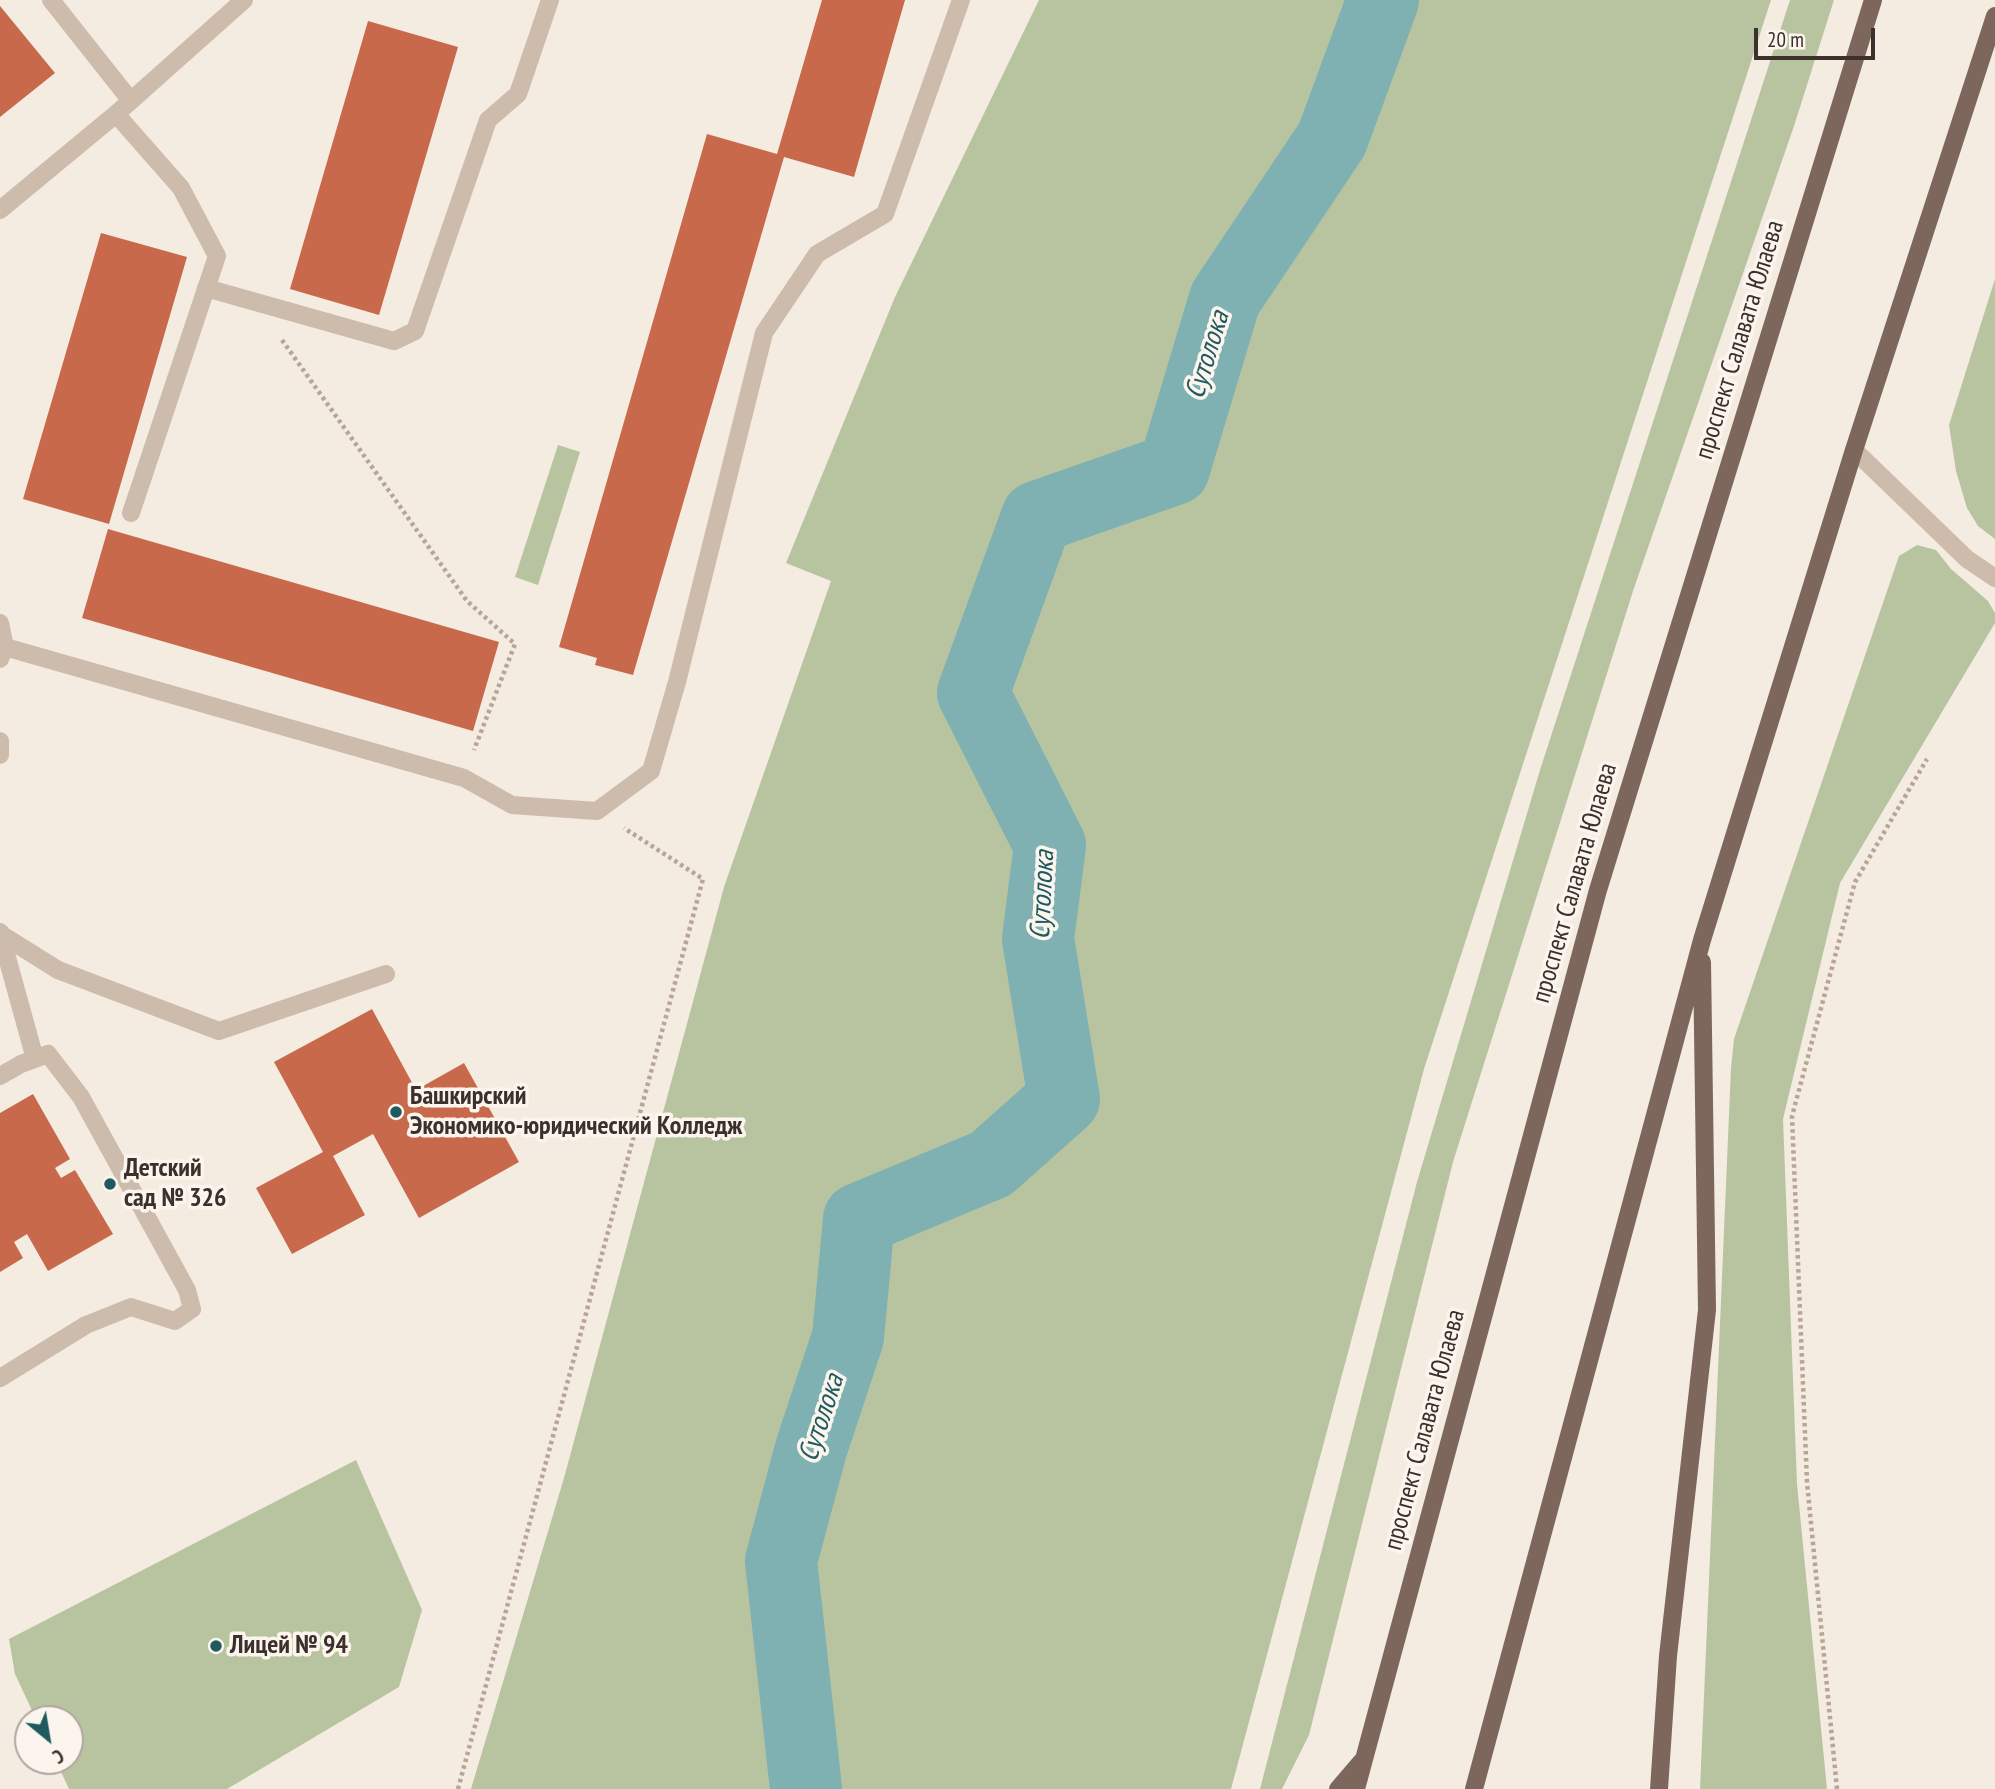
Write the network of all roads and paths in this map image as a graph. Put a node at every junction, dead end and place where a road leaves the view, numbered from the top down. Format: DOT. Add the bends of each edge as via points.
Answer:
graph roads {
  1 [pos="51,0"];
  2 [pos="244,0"];
  3 [pos="550,0"];
  4 [pos="961,0"];
  5 [pos="1873,0"];
  6 [pos="1995,16"];
  7 [pos="131,101"];
  8 [pos="116,114"];
  9 [pos="0,210"];
  10 [pos="206,288"];
  11 [pos="255,302"];
  12 [pos="1854,450"];
  13 [pos="131,513"];
  14 [pos="1995,578"];
  15 [pos="0,623"];
  16 [pos="3,653"];
  17 [pos="0,741"];
  18 [pos="0,755"];
  19 [pos="1927,759"];
  20 [pos="464,778"];
  21 [pos="597,811"];
  22 [pos="1,934"];
  23 [pos="1702,940"];
  24 [pos="386,974"];
  25 [pos="35,1059"];
  26 [pos="0,1076"];
  27 [pos="0,1378"];
  28 [pos="1364,1758"];
  29 [pos="458,1789"];
  30 [pos="1338,1789"];
  31 [pos="1356,1789"];
  32 [pos="1474,1789"];
  33 [pos="1659,1789"];
  34 [pos="1837,1789"];
  1 -- 7 [label="street"];
  2 -- 7 [label="street"];
  3 -- 11 [label="street" via="518,94 488,120 415,331 394,341"];
  4 -- 21 [label="street" via="885,214 817,254 764,333 651,771"];
  5 -- 28 [label="main road, проспект Салавата Юлаева" via="1598,890"];
  6 -- 12 [label="main road"];
  7 -- 8 [label="street"];
  8 -- 9 [label="street"];
  8 -- 10 [label="street" via="181,188 216,256"];
  10 -- 11 [label="street"];
  10 -- 13 [label="street"];
  11 -- 20 [label="path" via="467,601 515,644"];
  12 -- 14 [label="street" via="1967,559"];
  12 -- 23 [label="main road"];
  15 -- 16 [label="street"];
  16 -- 20 [label="street"];
  17 -- 18 [label="street"];
  19 -- 34 [label="path" via="1855,882 1792,1116 1807,1482"];
  20 -- 21 [label="street" via="512,805"];
  21 -- 29 [label="path" via="703,880"];
  22 -- 24 [label="street" via="58,970 219,1031"];
  22 -- 25 [label="street"];
  23 -- 32 [label="main road"];
  23 -- 33 [label="main road" via="1706,1310 1668,1656"];
  25 -- 26 [label="street"];
  25 -- 27 [label="street" via="48,1055 81,1097 187,1290 192,1309 175,1321 131,1307 86,1325"];
  28 -- 30 [label="main road"];
  28 -- 31 [label="main road, проспект Салавата Юлаева"];
}
